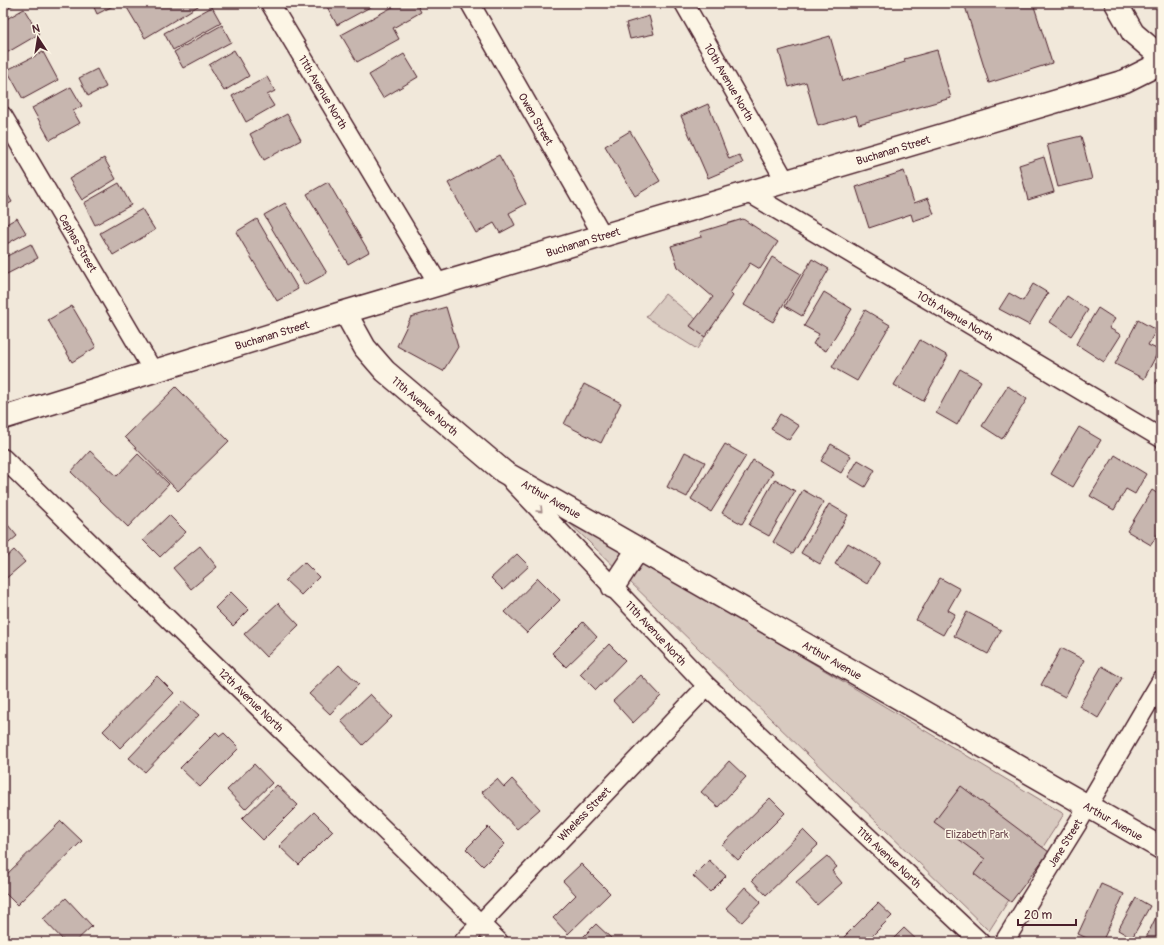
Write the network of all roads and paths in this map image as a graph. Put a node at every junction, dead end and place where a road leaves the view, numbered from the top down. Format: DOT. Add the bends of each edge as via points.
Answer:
graph roads {
  1 [pos="270,3"];
  2 [pos="470,3"];
  3 [pos="684,3"];
  4 [pos="1116,3"];
  5 [pos="1161,56"];
  6 [pos="1161,63"];
  7 [pos="3,116"];
  8 [pos="786,182"];
  9 [pos="749,193"];
  10 [pos="603,236"];
  11 [pos="439,285"];
  12 [pos="345,312"];
  13 [pos="153,371"];
  14 [pos="3,418"];
  15 [pos="1161,438"];
  16 [pos="3,458"];
  17 [pos="504,472"];
  18 [pos="638,549"];
  19 [pos="613,587"];
  20 [pos="1161,681"];
  21 [pos="707,686"];
  22 [pos="1088,806"];
  23 [pos="1161,848"];
  24 [pos="480,924"];
  25 [pos="463,942"];
  26 [pos="499,942"];
  27 [pos="980,942"];
  28 [pos="1004,942"];
  1 -- 11 [label="street, 11th Avenue North"];
  2 -- 10 [label="street, Owen Street"];
  3 -- 8 [label="street, 10th Avenue North"];
  4 -- 5 [label="street" via="1133,33"];
  6 -- 8 [label="street, Buchanan Street" via="1125,81"];
  7 -- 13 [label="street, Cephas Street"];
  8 -- 9 [label="street, Buchanan Street"];
  9 -- 10 [label="street, Buchanan Street"];
  9 -- 15 [label="street, 10th Avenue North"];
  10 -- 11 [label="street, Buchanan Street"];
  11 -- 12 [label="street, Buchanan Street"];
  12 -- 13 [label="street, Buchanan Street"];
  12 -- 17 [label="street, 11th Avenue North" via="365,348 385,371"];
  13 -- 14 [label="street, Buchanan Street"];
  16 -- 24 [label="street, 12th Avenue North"];
  17 -- 18 [label="street, Arthur Avenue"];
  17 -- 19 [label="street, 11th Avenue North, one-way"];
  18 -- 19 [label="street"];
  18 -- 22 [label="street, Arthur Avenue"];
  19 -- 21 [label="street, 11th Avenue North"];
  20 -- 22 [label="street, Jane Street"];
  21 -- 24 [label="street, Wheless Street"];
  21 -- 27 [label="street, 11th Avenue North"];
  22 -- 23 [label="street, Arthur Avenue"];
  22 -- 28 [label="street, Jane Street"];
  24 -- 25 [label="street, Wheless Street"];
  24 -- 26 [label="street, 12th Avenue North"];
}
